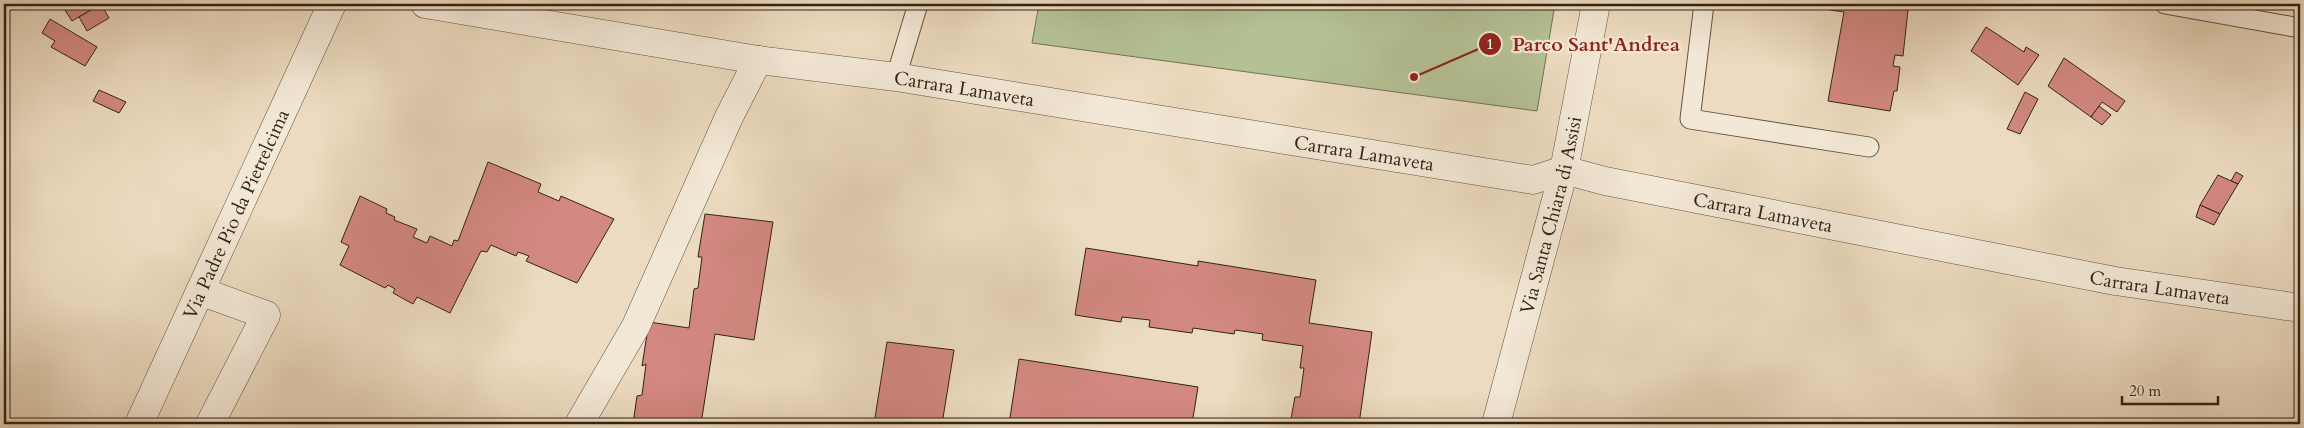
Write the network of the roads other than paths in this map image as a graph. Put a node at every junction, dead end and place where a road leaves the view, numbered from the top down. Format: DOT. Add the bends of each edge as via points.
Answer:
graph roads {
  1 [pos="332,4"];
  2 [pos="425,4"];
  3 [pos="918,4"];
  4 [pos="1596,4"];
  5 [pos="1704,4"];
  6 [pos="2165,4"];
  7 [pos="2300,28"];
  8 [pos="758,60"];
  9 [pos="896,77"];
  10 [pos="1869,147"];
  11 [pos="1564,170"];
  12 [pos="200,291"];
  13 [pos="2300,308"];
  14 [pos="139,424"];
  15 [pos="210,424"];
  16 [pos="579,424"];
  17 [pos="1496,424"];
  1 -- 12 [label="street, Via Padre Pio da Pietrelcima"];
  2 -- 8 [label="street, Carrara Lamaveta"];
  3 -- 9 [label="lane"];
  4 -- 11 [label="street, Via Santa Chiara di Assisi"];
  5 -- 10 [label="lane" via="1690,119"];
  6 -- 7 [label="lane"];
  8 -- 9 [label="street, Carrara Lamaveta"];
  8 -- 16 [label="street" via="729,117 636,326"];
  9 -- 11 [label="street, Carrara Lamaveta" via="1533,180"];
  11 -- 13 [label="street, Carrara Lamaveta" via="1615,183 2115,280"];
  11 -- 17 [label="street, Via Santa Chiara di Assisi"];
  12 -- 14 [label="street, Via Padre Pio da Pietrelcima"];
  12 -- 15 [label="street" via="266,315"];
}
